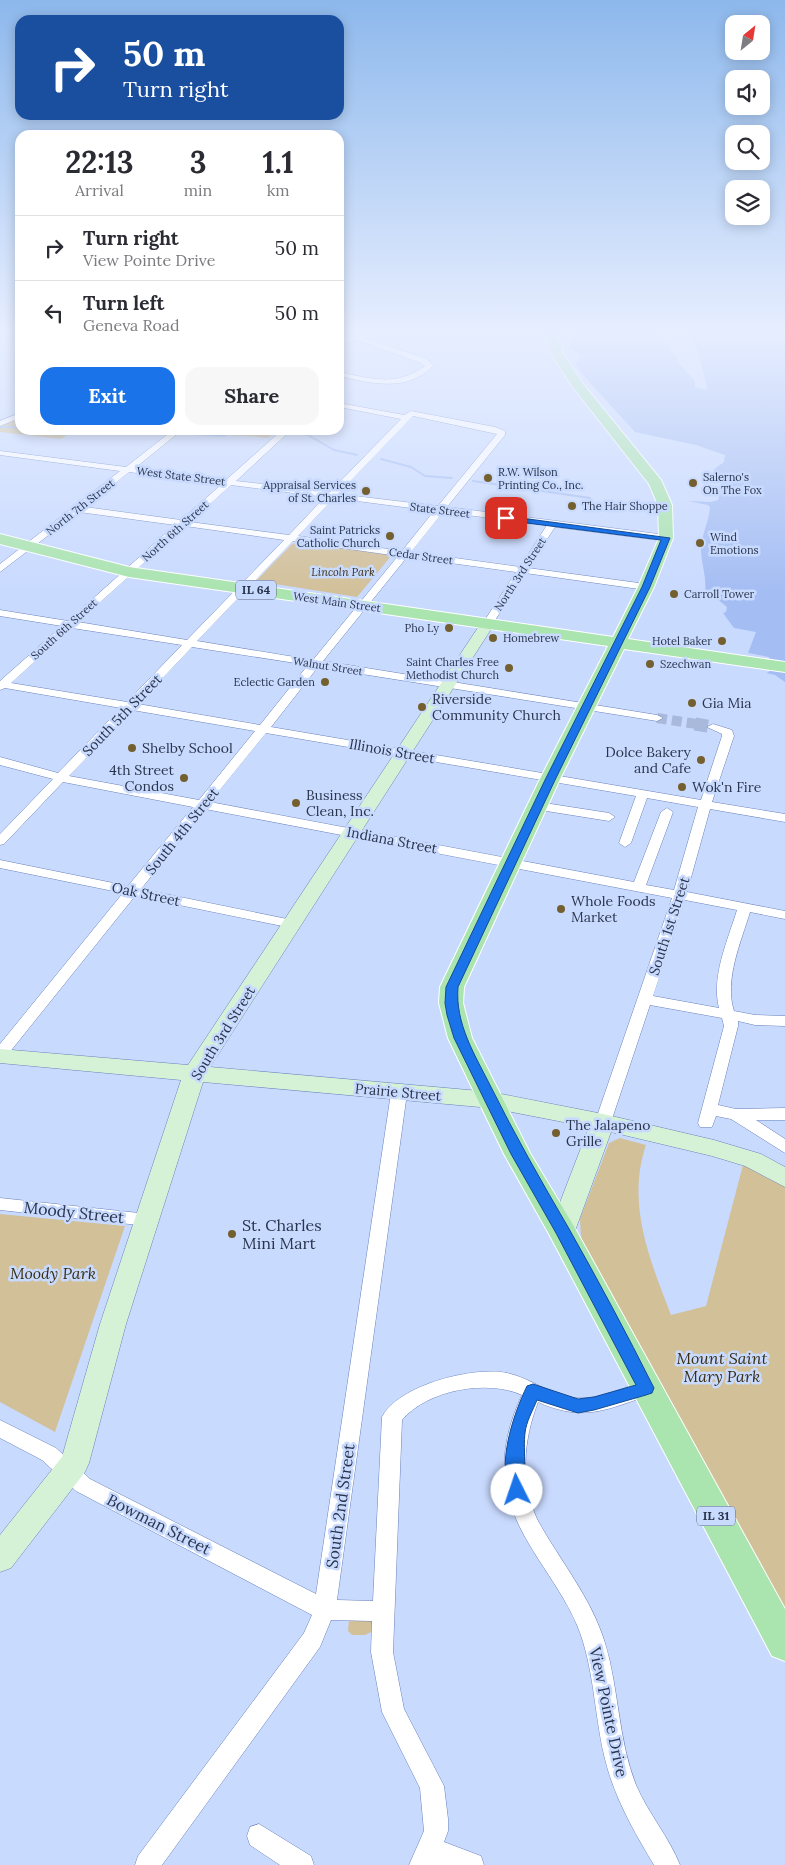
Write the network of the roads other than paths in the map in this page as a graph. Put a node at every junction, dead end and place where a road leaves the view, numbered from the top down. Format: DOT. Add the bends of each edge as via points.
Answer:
graph roads {
  1 [pos="405,419"];
  2 [pos="441,419"];
  3 [pos="605,419"];
  4 [pos="172,435"];
  5 [pos="281,435"];
  6 [pos="0,454"];
  7 [pos="128,470"];
  8 [pos="229,482"];
  9 [pos="333,496"];
  10 [pos="78,509"];
  11 [pos="440,510"];
  12 [pos="182,524"];
  13 [pos="552,524"];
  14 [pos="666,538"];
  15 [pos="0,539"];
  16 [pos="291,539"];
  17 [pos="28,546"];
  18 [pos="403,554"];
  19 [pos="0,569"];
  20 [pos="522,570"];
  21 [pos="129,572"];
  22 [pos="646,587"];
  23 [pos="242,588"];
  24 [pos="362,605"];
  25 [pos="0,613"];
  26 [pos="68,624"];
  27 [pos="488,624"];
  28 [pos="617,643"];
  29 [pos="190,644"];
  30 [pos="316,664"];
  31 [pos="777,666"];
  32 [pos="1,685"];
  33 [pos="449,685"];
  34 [pos="130,706"];
  35 [pos="586,707"];
  36 [pos="657,718"];
  37 [pos="719,728"];
  38 [pos="265,729"];
  39 [pos="403,753"];
  40 [pos="0,761"];
  41 [pos="62,778"];
  42 [pos="550,780"];
  43 [pos="642,795"];
  44 [pos="204,804"];
  45 [pos="705,805"];
  46 [pos="538,806"];
  47 [pos="667,812"];
  48 [pos="610,817"];
  49 [pos="785,818"];
  50 [pos="353,832"];
  51 [pos="0,841"];
  52 [pos="625,843"];
  53 [pos="511,863"];
  54 [pos="0,864"];
  55 [pos="639,887"];
  56 [pos="133,891"];
  57 [pos="680,894"];
  58 [pos="745,907"];
  59 [pos="785,914"];
  60 [pos="292,924"];
  61 [pos="644,998"];
  62 [pos="730,1015"];
  63 [pos="785,1021"];
  64 [pos="0,1055"];
  65 [pos="194,1074"];
  66 [pos="399,1093"];
  67 [pos="491,1100"];
  68 [pos="785,1114"];
  69 [pos="736,1115"];
  70 [pos="603,1122"];
  71 [pos="785,1147"];
  72 [pos="785,1178"];
  73 [pos="0,1204"];
  74 [pos="148,1220"];
  75 [pos="562,1231"];
  76 [pos="646,1388"];
  77 [pos="533,1391"];
  78 [pos="0,1428"];
  79 [pos="67,1471"];
  80 [pos="0,1558"];
  81 [pos="324,1610"];
  82 [pos="383,1611"];
  83 [pos="785,1644"];
  84 [pos="259,1836"];
  85 [pos="426,1857"];
  86 [pos="147,1865"];
  87 [pos="302,1865"];
  88 [pos="472,1865"];
  89 [pos="668,1865"];
  1 -- 9 [label="street, South 5th Street"];
  2 -- 11 [label="street, South 4th Street" via="502,433"];
  3 -- 14 [label="main road, IL 31" via="656,483 665,505"];
  4 -- 7 [label="street, North 7th Street"];
  5 -- 8 [label="street, North 6th Street"];
  6 -- 7 [label="street, West State Street"];
  7 -- 8 [label="street, West State Street"];
  7 -- 10 [label="street, North 7th Street"];
  8 -- 9 [label="street, West State Street"];
  8 -- 12 [label="street, North 6th Street"];
  9 -- 11 [label="street, State Street"];
  9 -- 16 [label="street, South 5th Street"];
  10 -- 12 [label="street, Cedar Street"];
  10 -- 17 [label="street, North 7th Street"];
  11 -- 13 [label="street, State Street"];
  11 -- 18 [label="street, South 4th Street"];
  12 -- 16 [label="street, Cedar Street"];
  12 -- 21 [label="street, North 6th Street"];
  13 -- 14 [label="street, State Street"];
  13 -- 20 [label="street, North 3rd Street"];
  14 -- 22 [label="main road, IL 31"];
  15 -- 17 [label="main road, West Main Street / IL 64"];
  16 -- 18 [label="street, Cedar Street"];
  16 -- 23 [label="street, South 5th Street"];
  17 -- 19 [label="street, North 7th Street"];
  17 -- 21 [label="main road, West Main Street / IL 64"];
  18 -- 20 [label="street, Cedar Street"];
  18 -- 24 [label="street, South 4th Street"];
  20 -- 22 [label="street, Cedar Street"];
  20 -- 27 [label="street, North 3rd Street"];
  21 -- 23 [label="main road, West Main Street / IL 64"];
  21 -- 26 [label="street, South 6th Street"];
  22 -- 28 [label="main road, IL 31"];
  23 -- 24 [label="main road, West Main Street / IL 64"];
  23 -- 29 [label="street, South 5th Street"];
  24 -- 27 [label="main road, West Main Street / IL 64"];
  24 -- 30 [label="street, South 4th Street"];
  25 -- 26 [label="street, Walnut Street"];
  26 -- 29 [label="street, Walnut Street"];
  26 -- 32 [label="street, South 6th Street"];
  27 -- 28 [label="main road, West Main Street / IL 64"];
  27 -- 33 [label="street, South 3rd Street"];
  28 -- 31 [label="main road, IL 64"];
  28 -- 35 [label="main road, IL 31"];
  29 -- 30 [label="street, Walnut Street"];
  29 -- 34 [label="street, South 5th Street"];
  30 -- 33 [label="street, Walnut Street"];
  30 -- 38 [label="street, South 4th Street"];
  32 -- 34 [label="street, Illinois Street"];
  33 -- 35 [label="street, Walnut Street"];
  33 -- 39 [label="street, South 3rd Street"];
  34 -- 38 [label="street, Illinois Street"];
  34 -- 41 [label="street, South 5th Street"];
  35 -- 36 [label="street, Walnut Street"];
  35 -- 42 [label="main road, IL 31"];
  37 -- 45 [label="street, South 1st Street" via="728,732 728,736"];
  38 -- 39 [label="street, Illinois Street"];
  38 -- 44 [label="street, South 4th Street"];
  39 -- 42 [label="street, Illinois Street"];
  39 -- 50 [label="street, South 3rd Street"];
  40 -- 41 [label="street, Indiana Street"];
  41 -- 44 [label="street, Indiana Street"];
  41 -- 51 [label="street, South 5th Street"];
  42 -- 43 [label="street, Illinois Street"];
  42 -- 46 [label="main road, IL 31"];
  43 -- 45 [label="street, Illinois Street"];
  43 -- 52 [label="street"];
  44 -- 50 [label="street, Indiana Street"];
  44 -- 56 [label="street, South 4th Street"];
  45 -- 49 [label="street, Illinois Street"];
  45 -- 57 [label="street, South 1st Street"];
  46 -- 48 [label="street"];
  46 -- 53 [label="main road, IL 31"];
  47 -- 55 [label="street"];
  50 -- 53 [label="street, Indiana Street"];
  50 -- 60 [label="street, South 3rd Street"];
  53 -- 55 [label="street, Indiana Street"];
  53 -- 67 [label="main road, IL 31" via="452,987 451,1003 460,1038"];
  54 -- 56 [label="street, Oak Street"];
  55 -- 57 [label="street, Indiana Street"];
  56 -- 60 [label="street, Oak Street"];
  56 -- 64 [label="street, South 4th Street"];
  57 -- 58 [label="street, Indiana Street"];
  57 -- 61 [label="street, South 1st Street"];
  58 -- 59 [label="street, Indiana Street"];
  58 -- 62 [label="street" via="729,961 725,988 725,1006"];
  60 -- 65 [label="street, South 3rd Street"];
  61 -- 62 [label="street"];
  61 -- 70 [label="street, South 1st Street"];
  62 -- 63 [label="street"];
  62 -- 69 [label="street" via="731,1026 708,1116"];
  64 -- 65 [label="street, Prairie Street"];
  65 -- 66 [label="street, Prairie Street"];
  65 -- 74 [label="street, South 3rd Street"];
  66 -- 67 [label="street, Prairie Street"];
  66 -- 81 [label="street, South 2nd Street"];
  67 -- 70 [label="street, Prairie Street"];
  67 -- 75 [label="main road, IL 31" via="517,1154"];
  68 -- 69 [label="street"];
  69 -- 71 [label="street"];
  70 -- 72 [label="street, Prairie Street" via="714,1148 753,1160"];
  70 -- 75 [label="street"];
  73 -- 74 [label="street, Moody Street"];
  74 -- 79 [label="street, South 3rd Street" via="113,1324 75,1463"];
  75 -- 76 [label="main road, IL 31"];
  76 -- 77 [label="street" via="578,1406"];
  76 -- 83 [label="main road, IL 31"];
  77 -- 82 [label="street" via="506,1381 486,1379 424,1394 403,1406 392,1417"];
  77 -- 89 [label="street, View Pointe Drive" via="517,1431 515,1469 523,1512 586,1622 601,1667 621,1776 639,1816"];
  78 -- 79 [label="street, Bowman Street" via="49,1454"];
  79 -- 80 [label="street, South 3rd Street"];
  79 -- 81 [label="street, Bowman Street" via="82,1485"];
  81 -- 82 [label="street"];
  81 -- 86 [label="street, South 2nd Street" via="312,1640"];
  82 -- 85 [label="street" via="382,1652 393,1712 432,1786 436,1819"];
  84 -- 87 [label="street"];
  85 -- 88 [label="street"];
}
